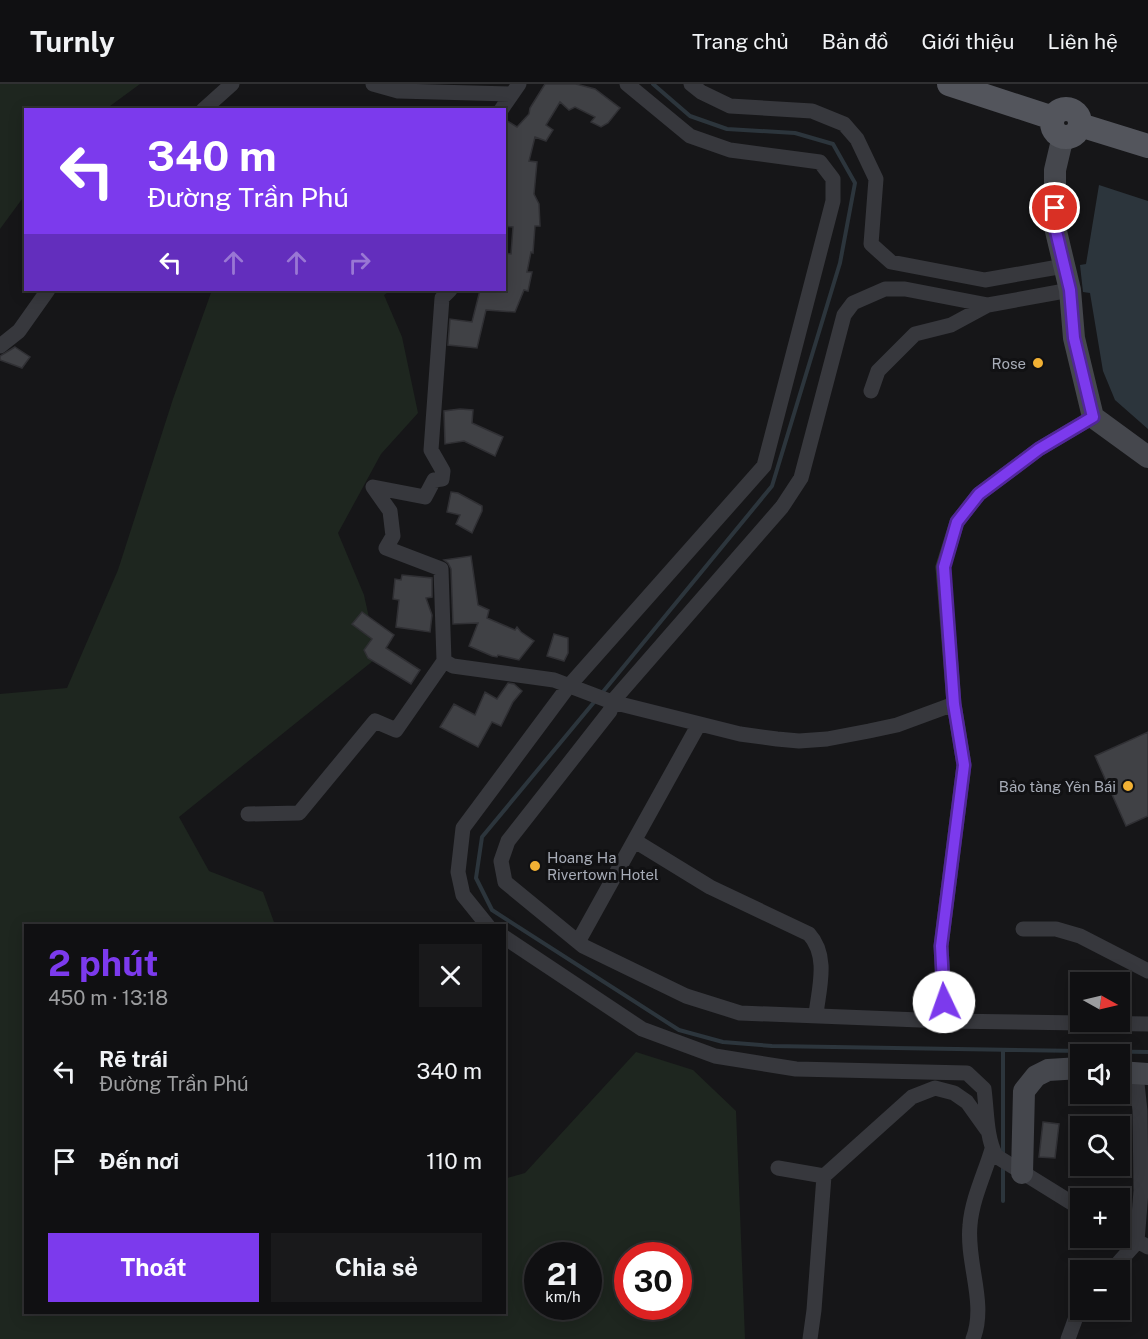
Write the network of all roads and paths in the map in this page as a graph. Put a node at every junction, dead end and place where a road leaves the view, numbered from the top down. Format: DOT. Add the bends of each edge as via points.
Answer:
graph roads {
  1 [pos="232,84"];
  2 [pos="373,84"];
  3 [pos="627,84"];
  4 [pos="691,84"];
  5 [pos="949,84"];
  6 [pos="514,89"];
  7 [pos="205,108"];
  8 [pos="502,108"];
  9 [pos="1065,126"];
  10 [pos="1148,146"];
  11 [pos="1064,266"];
  12 [pos="1070,290"];
  13 [pos="47,291"];
  14 [pos="449,291"];
  15 [pos="988,305"];
  16 [pos="0,346"];
  17 [pos="871,391"];
  18 [pos="1093,417"];
  19 [pos="1148,457"];
  20 [pos="444,661"];
  21 [pos="572,688"];
  22 [pos="610,701"];
  23 [pos="954,704"];
  24 [pos="699,724"];
  25 [pos="248,814"];
  26 [pos="635,841"];
  27 [pos="486,924"];
  28 [pos="1023,929"];
  29 [pos="506,938"];
  30 [pos="578,942"];
  31 [pos="1148,971"];
  32 [pos="816,1014"];
  33 [pos="945,1021"];
  34 [pos="1148,1024"];
  35 [pos="1070,1069"];
  36 [pos="1134,1073"];
  37 [pos="989,1132"];
  38 [pos="994,1153"];
  39 [pos="778,1168"];
  40 [pos="1019,1171"];
  41 [pos="824,1176"];
  42 [pos="1070,1202"];
  43 [pos="1142,1244"];
  44 [pos="1124,1260"];
  45 [pos="1075,1320"];
  46 [pos="810,1339"];
  47 [pos="973,1339"];
  48 [pos="1068,1339"];
  1 -- 7 [label="street"];
  2 -- 6 [label="street" via="398,91"];
  3 -- 21 [label="street" via="690,136 730,150 820,162 833,179 833,201 764,466"];
  4 -- 11 [label="street" via="730,106 812,111 844,124 857,139 876,179 871,244 891,262 985,280"];
  5 -- 9 [label="main road"];
  6 -- 8 [label="street"];
  9 -- 10 [label="main road"];
  9 -- 11 [label="street" via="1055,170 1055,227"];
  11 -- 12 [label="street"];
  12 -- 15 [label="street"];
  12 -- 18 [label="street" via="1074,338"];
  13 -- 16 [label="street" via="19,331"];
  14 -- 20 [label="street" via="441,298 431,450 443,471 442,479 434,480 425,497 373,487 390,511 393,536 386,548 441,569"];
  15 -- 17 [label="street" via="951,326 915,334 878,371"];
  15 -- 22 [label="street" via="905,289 885,290 853,303 844,315 801,478 782,507"];
  18 -- 19 [label="street"];
  18 -- 23 [label="street" via="1039,449 979,494 957,522 944,567"];
  20 -- 21 [label="street" via="453,666 554,680"];
  20 -- 25 [label="street" via="396,730 375,721 298,813"];
  21 -- 22 [label="street"];
  21 -- 27 [label="street" via="464,828 459,872 463,896"];
  22 -- 24 [label="street"];
  22 -- 30 [label="street" via="610,711 508,841 501,861 505,882"];
  23 -- 24 [label="street" via="897,724 827,739 777,739"];
  23 -- 33 [label="street" via="964,765 941,946"];
  24 -- 26 [label="street"];
  26 -- 30 [label="street"];
  26 -- 32 [label="street" via="710,887 809,934 816,942 821,968"];
  28 -- 31 [label="street" via="1056,929 1080,936"];
  29 -- 37 [label="street" via="642,1029 715,1056 796,1069 967,1073 984,1089"];
  30 -- 32 [label="street" via="686,996 740,1013"];
  32 -- 33 [label="street"];
  33 -- 34 [label="street"];
  35 -- 40 [label="street" via="1048,1070 1036,1076 1024,1091"];
  36 -- 43 [label="street" via="1140,1111 1141,1191 1137,1216"];
  37 -- 38 [label="street"];
  37 -- 41 [label="street" via="967,1101 935,1088 912,1097"];
  38 -- 40 [label="street"];
  38 -- 47 [label="street" via="970,1225 978,1319"];
  39 -- 41 [label="street"];
  40 -- 42 [label="street"];
  41 -- 46 [label="street"];
  43 -- 44 [label="street"];
  45 -- 48 [label="street"];
}
